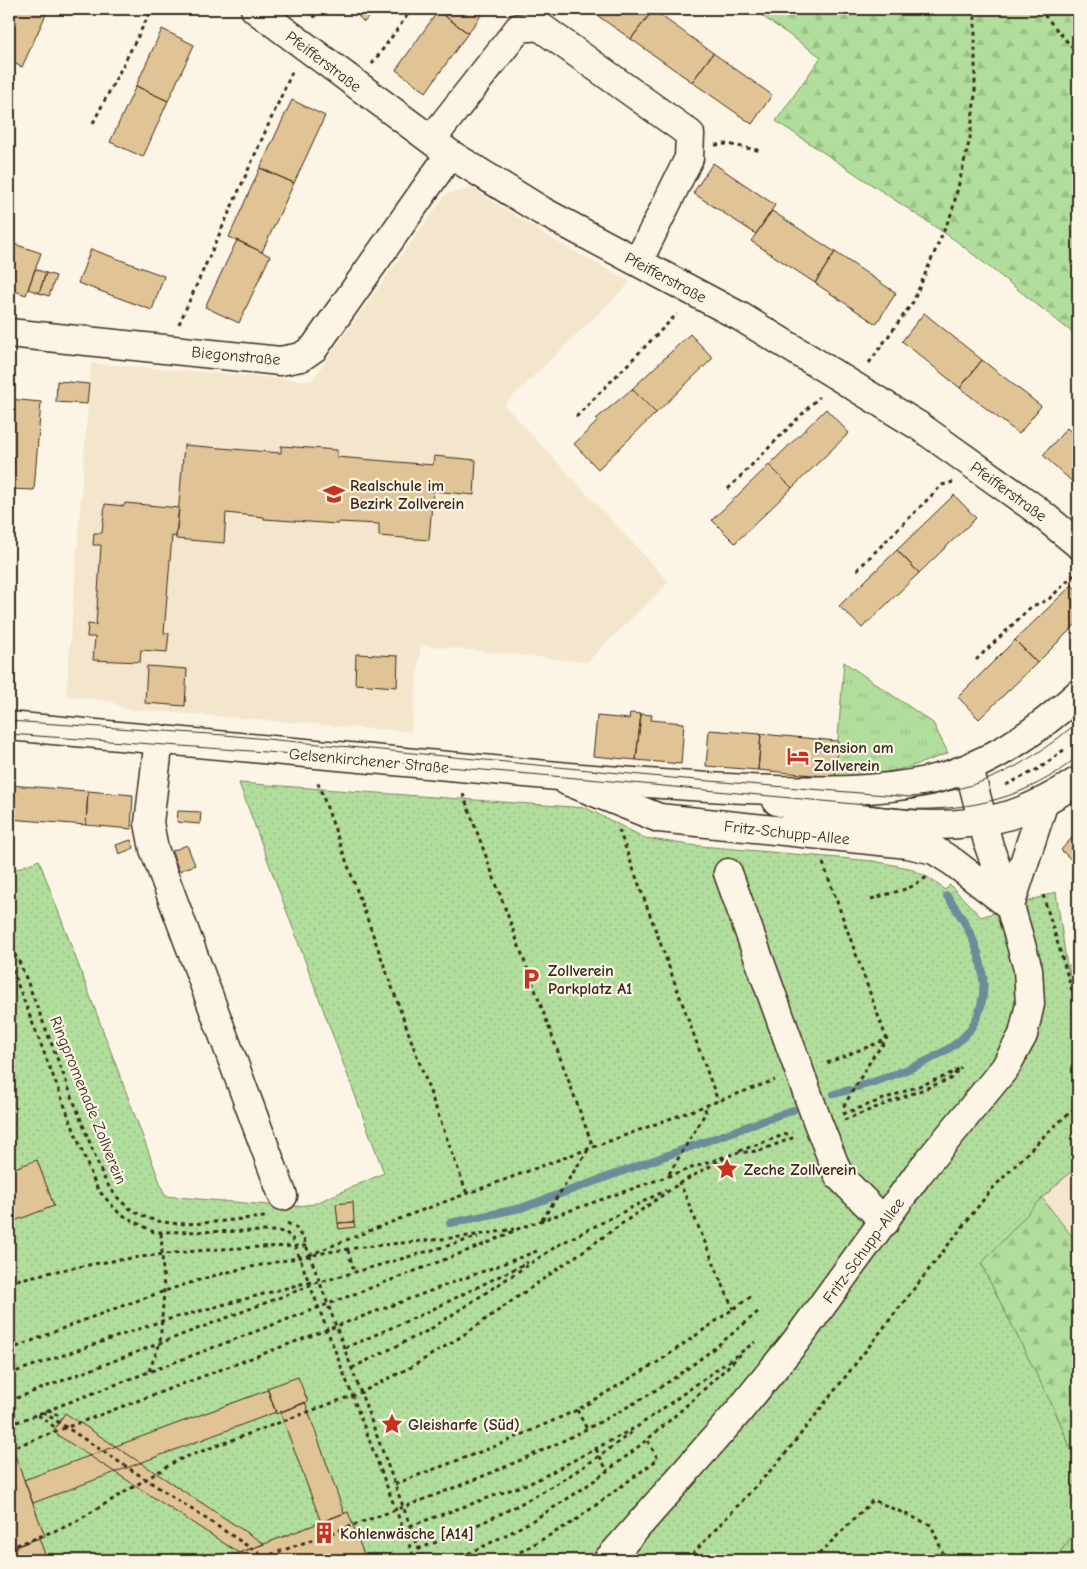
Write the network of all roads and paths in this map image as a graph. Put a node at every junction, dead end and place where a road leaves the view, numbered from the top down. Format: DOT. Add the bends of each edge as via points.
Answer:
graph roads {
  1 [pos="152,9"];
  2 [pos="255,9"];
  3 [pos="412,9"];
  4 [pos="975,9"];
  5 [pos="1038,9"];
  6 [pos="304,46"];
  7 [pos="1078,54"];
  8 [pos="357,85"];
  9 [pos="93,123"];
  10 [pos="690,145"];
  11 [pos="440,147"];
  12 [pos="762,151"];
  13 [pos="638,262"];
  14 [pos="698,293"];
  15 [pos="9,333"];
  16 [pos="167,349"];
  17 [pos="846,381"];
  18 [pos="576,417"];
  19 [pos="972,463"];
  20 [pos="728,488"];
  21 [pos="1078,544"];
  22 [pos="857,570"];
  23 [pos="1078,570"];
  24 [pos="976,660"];
  25 [pos="1078,694"];
  26 [pos="9,726"];
  27 [pos="159,739"];
  28 [pos="1065,749"];
  29 [pos="968,768"];
  30 [pos="554,776"];
  31 [pos="1078,781"];
  32 [pos="318,783"];
  33 [pos="1006,785"];
  34 [pos="730,788"];
  35 [pos="463,793"];
  36 [pos="1044,802"];
  37 [pos="983,821"];
  38 [pos="617,825"];
  39 [pos="823,864"];
  40 [pos="728,873"];
  41 [pos="932,874"];
  42 [pos="1043,889"];
  43 [pos="871,899"];
  44 [pos="1010,906"];
  45 [pos="9,948"];
  46 [pos="9,962"];
  47 [pos="1078,1010"];
  48 [pos="887,1040"];
  49 [pos="824,1056"];
  50 [pos="780,1078"];
  51 [pos="849,1097"];
  52 [pos="718,1101"];
  53 [pos="1078,1105"];
  54 [pos="704,1106"];
  55 [pos="819,1125"];
  56 [pos="593,1147"];
  57 [pos="588,1149"];
  58 [pos="734,1153"];
  59 [pos="669,1175"];
  60 [pos="680,1183"];
  61 [pos="467,1194"];
  62 [pos="280,1211"];
  63 [pos="541,1221"];
  64 [pos="884,1222"];
  65 [pos="520,1228"];
  66 [pos="161,1232"];
  67 [pos="488,1234"];
  68 [pos="296,1246"];
  69 [pos="306,1246"];
  70 [pos="348,1250"];
  71 [pos="538,1251"];
  72 [pos="161,1254"];
  73 [pos="309,1255"];
  74 [pos="540,1256"];
  75 [pos="300,1257"];
  76 [pos="354,1271"];
  77 [pos="9,1282"];
  78 [pos="320,1282"];
  79 [pos="311,1284"];
  80 [pos="164,1292"];
  81 [pos="754,1295"];
  82 [pos="328,1304"];
  83 [pos="319,1307"];
  84 [pos="733,1309"];
  85 [pos="760,1310"];
  86 [pos="162,1321"];
  87 [pos="337,1327"];
  88 [pos="328,1330"];
  89 [pos="160,1343"];
  90 [pos="345,1348"];
  91 [pos="9,1350"];
  92 [pos="352,1368"];
  93 [pos="148,1371"];
  94 [pos="9,1374"];
  95 [pos="362,1392"];
  96 [pos="352,1396"];
  97 [pos="9,1401"];
  98 [pos="48,1409"];
  99 [pos="577,1410"];
  100 [pos="43,1412"];
  101 [pos="38,1414"];
  102 [pos="62,1418"];
  103 [pos="9,1425"];
  104 [pos="640,1425"];
  105 [pos="56,1428"];
  106 [pos="587,1429"];
  107 [pos="648,1441"];
  108 [pos="9,1449"];
  109 [pos="596,1449"];
  110 [pos="600,1456"];
  111 [pos="608,1472"];
  112 [pos="395,1484"];
  113 [pos="403,1506"];
  114 [pos="395,1509"];
  115 [pos="410,1526"];
  116 [pos="9,1548"];
  117 [pos="418,1548"];
  118 [pos="263,1556"];
  119 [pos="256,1560"];
  120 [pos="415,1560"];
  121 [pos="423,1560"];
  122 [pos="453,1560"];
  123 [pos="506,1560"];
  124 [pos="608,1560"];
  125 [pos="686,1560"];
  126 [pos="813,1560"];
  127 [pos="946,1560"];
  1 -- 9 [label="path"];
  2 -- 6 [label="street, Pfeifferstraße"];
  3 -- 8 [label="path"];
  4 -- 17 [label="path" via="975,95 970,138 952,212 913,302"];
  5 -- 7 [label="path"];
  6 -- 8 [label="street, Pfeifferstraße"];
  6 -- 16 [label="path"];
  8 -- 11 [label="street, Pfeifferstraße"];
  10 -- 11 [label="street, Biegonstraße" via="690,134 539,26 518,28"];
  10 -- 12 [label="path" via="726,144"];
  10 -- 13 [label="street" via="689,158"];
  11 -- 13 [label="street, Pfeifferstraße" via="542,211"];
  11 -- 16 [label="street, Biegonstraße" via="314,348 301,357 280,361"];
  13 -- 14 [label="street, Pfeifferstraße"];
  14 -- 17 [label="street, Pfeifferstraße"];
  14 -- 18 [label="path"];
  15 -- 16 [label="street, Biegonstraße"];
  17 -- 19 [label="street, Pfeifferstraße"];
  17 -- 20 [label="path"];
  19 -- 21 [label="street, Pfeifferstraße"];
  19 -- 22 [label="path" via="952,483 942,485"];
  23 -- 24 [label="path" via="1048,600 1032,606"];
  25 -- 29 [label="street, Gelsenkirchener Straße" via="1034,731"];
  26 -- 27 [label="street, Gelsenkirchener Straße"];
  27 -- 30 [label="street, Gelsenkirchener Straße"];
  27 -- 62 [label="street" via="149,823 154,850"];
  28 -- 33 [label="path" via="1040,768"];
  29 -- 34 [label="street, Gelsenkirchener Straße" via="898,787 839,791"];
  29 -- 37 [label="street"];
  30 -- 34 [label="street, Gelsenkirchener Straße"];
  30 -- 44 [label="street, Fritz-Schupp-Allee" via="659,818 908,844 934,850"];
  31 -- 36 [label="street, Gelsenkirchener Straße"];
  32 -- 61 [label="path"];
  34 -- 37 [label="street, Gelsenkirchener Straße" via="819,811 884,820 948,826"];
  35 -- 56 [label="path"];
  36 -- 37 [label="street, Gelsenkirchener Straße"];
  36 -- 44 [label="street"];
  37 -- 44 [label="street, Fritz-Schupp-Allee"];
  38 -- 52 [label="path"];
  39 -- 48 [label="path"];
  40 -- 55 [label="street"];
  41 -- 43 [label="path" via="909,888"];
  42 -- 47 [label="path"];
  44 -- 64 [label="street, Fritz-Schupp-Allee" via="1030,982 1030,1004 1023,1035 1005,1068 918,1174"];
  45 -- 62 [label="path, Ringpromenade Zollverein" via="24,973 102,1174 121,1203 144,1218 167,1223"];
  46 -- 66 [label="path" via="98,1190 119,1213 145,1228"];
  48 -- 49 [label="path" via="828,1065"];
  48 -- 51 [label="path"];
  50 -- 52 [label="path"];
  52 -- 54 [label="path"];
  53 -- 125 [label="path" via="992,1190 782,1458"];
  54 -- 56 [label="path"];
  54 -- 59 [label="path" via="706,1112"];
  55 -- 55 [label="path" via="950,1079 961,1067 946,1076"];
  55 -- 58 [label="path"];
  55 -- 58 [label="path" via="760,1151"];
  55 -- 64 [label="street" via="839,1176"];
  56 -- 57 [label="path"];
  57 -- 61 [label="path"];
  57 -- 63 [label="path"];
  58 -- 59 [label="path"];
  58 -- 60 [label="path"];
  59 -- 63 [label="path"];
  60 -- 74 [label="path"];
  60 -- 84 [label="path"];
  60 -- 95 [label="path" via="462,1336"];
  61 -- 73 [label="path"];
  62 -- 69 [label="path"];
  63 -- 65 [label="path"];
  64 -- 124 [label="street, Fritz-Schupp-Allee" via="796,1341 739,1411"];
  65 -- 67 [label="path"];
  65 -- 82 [label="path"];
  66 -- 68 [label="path" via="277,1231 285,1232"];
  66 -- 72 [label="path"];
  67 -- 70 [label="path"];
  67 -- 76 [label="path"];
  68 -- 69 [label="path"];
  68 -- 72 [label="path"];
  68 -- 75 [label="path"];
  69 -- 73 [label="path"];
  70 -- 73 [label="path"];
  70 -- 76 [label="path"];
  71 -- 87 [label="path"];
  72 -- 77 [label="path" via="90,1263"];
  72 -- 80 [label="path"];
  73 -- 75 [label="path"];
  73 -- 78 [label="path"];
  74 -- 90 [label="path" via="431,1311"];
  74 -- 92 [label="path" via="429,1330"];
  75 -- 79 [label="path"];
  75 -- 80 [label="path" via="216,1276"];
  76 -- 78 [label="path"];
  78 -- 79 [label="path"];
  78 -- 82 [label="path"];
  79 -- 83 [label="path"];
  79 -- 86 [label="path"];
  79 -- 89 [label="path"];
  80 -- 86 [label="path"];
  80 -- 91 [label="path"];
  81 -- 84 [label="path"];
  82 -- 83 [label="path"];
  82 -- 87 [label="path"];
  83 -- 88 [label="path"];
  83 -- 93 [label="path"];
  84 -- 99 [label="path" via="661,1360"];
  85 -- 106 [label="path" via="692,1365 630,1406"];
  86 -- 89 [label="path"];
  86 -- 94 [label="path"];
  87 -- 88 [label="path"];
  87 -- 90 [label="path"];
  88 -- 96 [label="path"];
  88 -- 108 [label="path"];
  89 -- 93 [label="path"];
  89 -- 97 [label="path"];
  90 -- 92 [label="path"];
  92 -- 95 [label="path"];
  93 -- 98 [label="path"];
  95 -- 96 [label="path"];
  95 -- 112 [label="path"];
  96 -- 114 [label="path"];
  96 -- 116 [label="path" via="178,1460 70,1526"];
  98 -- 100 [label="path"];
  98 -- 102 [label="path"];
  99 -- 106 [label="path"];
  99 -- 112 [label="path" via="501,1444"];
  100 -- 101 [label="path"];
  100 -- 118 [label="path"];
  101 -- 103 [label="path"];
  101 -- 105 [label="path"];
  104 -- 107 [label="path" via="755,1342"];
  104 -- 109 [label="path"];
  104 -- 110 [label="path"];
  106 -- 113 [label="path" via="515,1463"];
  107 -- 111 [label="path"];
  107 -- 123 [label="path" via="658,1459 573,1522"];
  109 -- 110 [label="path"];
  109 -- 115 [label="path" via="535,1481"];
  110 -- 111 [label="path"];
  110 -- 117 [label="path" via="545,1492 495,1519"];
  111 -- 122 [label="path" via="545,1514"];
  112 -- 113 [label="path"];
  113 -- 114 [label="path"];
  113 -- 115 [label="path"];
  114 -- 119 [label="path"];
  114 -- 120 [label="path"];
  115 -- 117 [label="path"];
  117 -- 121 [label="path"];
  126 -- 127 [label="path" via="874,1500 931,1525"];
}
